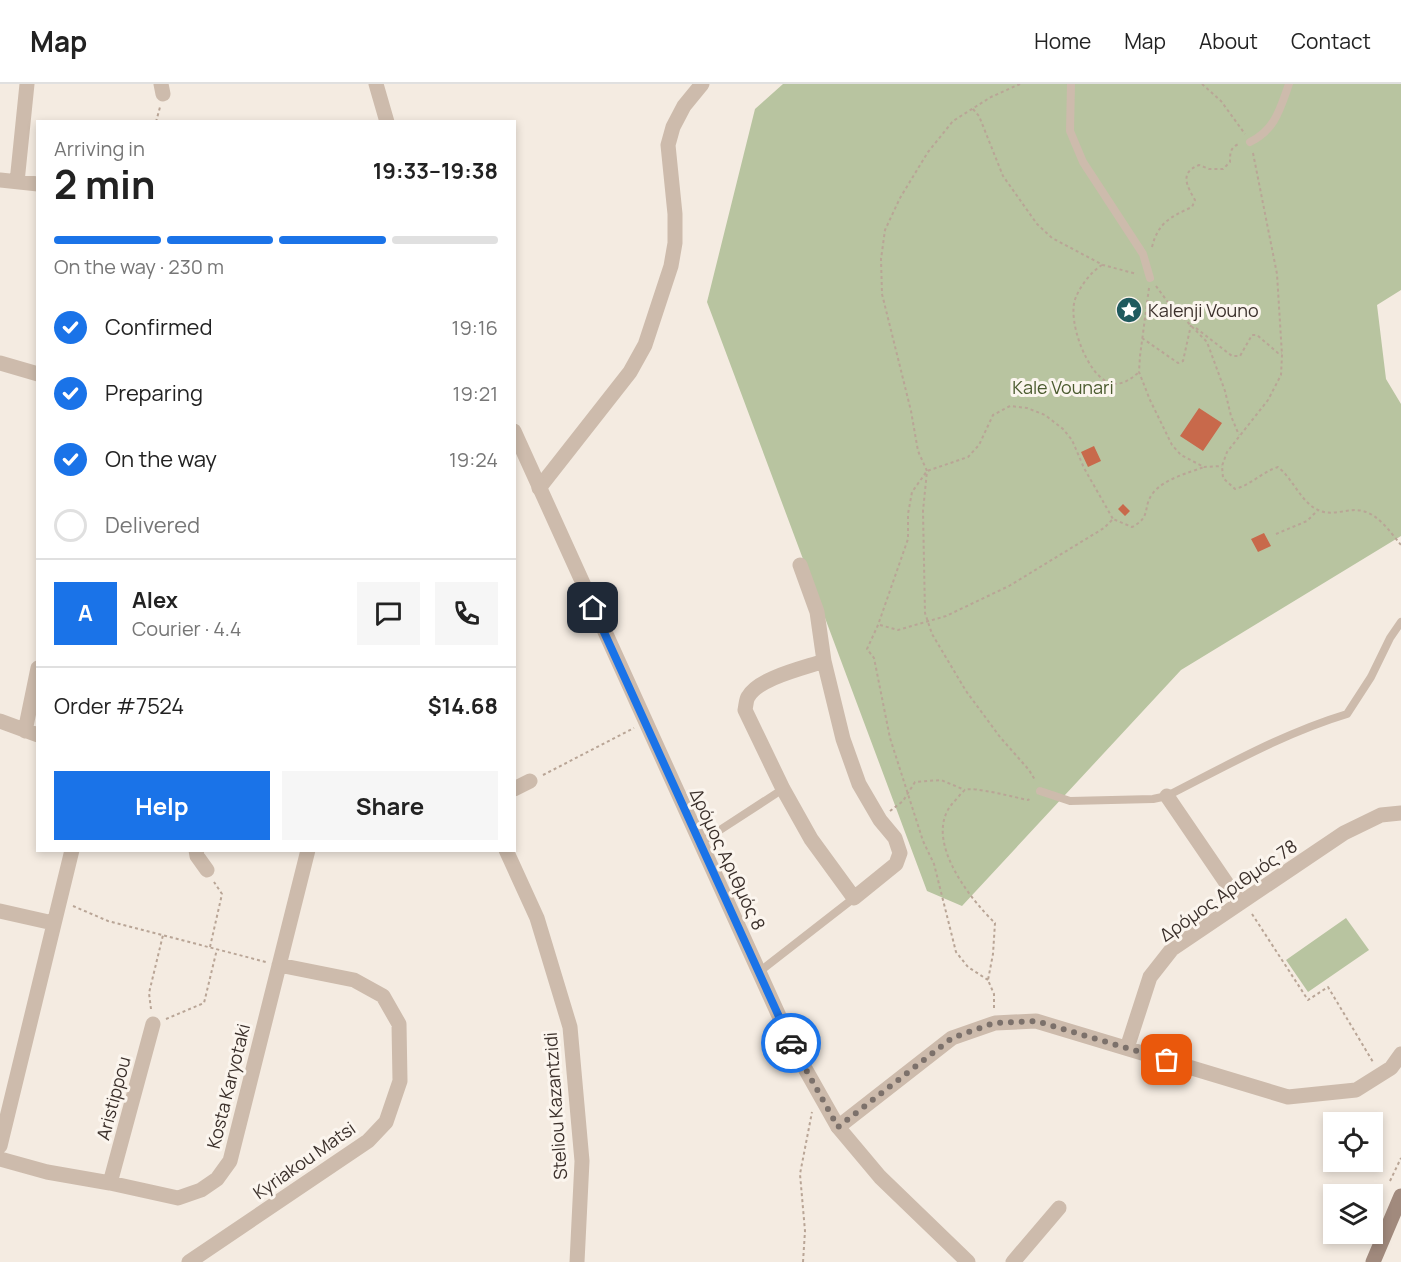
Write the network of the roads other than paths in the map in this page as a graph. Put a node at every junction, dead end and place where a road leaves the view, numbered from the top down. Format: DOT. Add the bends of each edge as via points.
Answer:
graph roads {
  1 [pos="27,84"];
  2 [pos="376,84"];
  3 [pos="702,84"];
  4 [pos="1071,84"];
  5 [pos="1289,84"];
  6 [pos="386,120"];
  7 [pos="1250,142"];
  8 [pos="0,180"];
  9 [pos="17,182"];
  10 [pos="36,184"];
  11 [pos="1150,278"];
  12 [pos="0,363"];
  13 [pos="36,374"];
  14 [pos="516,436"];
  15 [pos="539,489"];
  16 [pos="800,565"];
  17 [pos="1401,622"];
  18 [pos="824,661"];
  19 [pos="36,687"];
  20 [pos="0,721"];
  21 [pos="31,733"];
  22 [pos="530,781"];
  23 [pos="516,788"];
  24 [pos="783,789"];
  25 [pos="1040,790"];
  26 [pos="1167,795"];
  27 [pos="1401,813"];
  28 [pos="699,843"];
  29 [pos="71,852"];
  30 [pos="196,852"];
  31 [pos="307,852"];
  32 [pos="507,852"];
  33 [pos="207,870"];
  34 [pos="854,898"];
  35 [pos="1242,902"];
  36 [pos="0,910"];
  37 [pos="53,923"];
  38 [pos="279,965"];
  39 [pos="759,972"];
  40 [pos="153,1024"];
  41 [pos="1126,1048"];
  42 [pos="1401,1054"];
  43 [pos="838,1127"];
  44 [pos="0,1146"];
  45 [pos="0,1158"];
  46 [pos="110,1183"];
  47 [pos="1401,1196"];
  48 [pos="1059,1208"];
  49 [pos="189,1262"];
  50 [pos="578,1262"];
  51 [pos="968,1262"];
  52 [pos="1013,1262"];
  53 [pos="1373,1262"];
  1 -- 9 [label="street"];
  2 -- 6 [label="street"];
  3 -- 15 [label="street" via="684,106 668,145 675,243 645,345 630,372"];
  4 -- 11 [label="lane" via="1070,131 1083,162 1143,254"];
  5 -- 7 [label="lane" via="1273,123 1263,136"];
  8 -- 9 [label="street"];
  9 -- 10 [label="street"];
  12 -- 13 [label="street"];
  14 -- 15 [label="street, Δρόμος Αριθμός 8"];
  15 -- 28 [label="street, Δρόμος Αριθμός 8"];
  16 -- 18 [label="street" via="817,612"];
  17 -- 26 [label="lane" via="1347,714 1298,732"];
  18 -- 24 [label="street" via="770,680 747,698 745,710"];
  18 -- 34 [label="street" via="843,740 859,784 900,853 896,864"];
  19 -- 21 [label="street"];
  20 -- 21 [label="street"];
  22 -- 23 [label="street"];
  24 -- 28 [label="lane"];
  24 -- 34 [label="street" via="811,839"];
  25 -- 26 [label="lane" via="1070,801 1154,799"];
  26 -- 35 [label="street"];
  27 -- 35 [label="street, Δρόμος Αριθμός 78" via="1381,815 1344,833"];
  28 -- 39 [label="street, Δρόμος Αριθμός 8"];
  29 -- 37 [label="street"];
  30 -- 33 [label="street"];
  31 -- 38 [label="street, Kosta Karyotaki"];
  32 -- 50 [label="street, Steliou Kazantzidi" via="537,918 570,1027 582,1161"];
  34 -- 39 [label="lane"];
  35 -- 41 [label="street, Δρόμος Αριθμός 78" via="1172,949 1150,977"];
  36 -- 37 [label="street"];
  37 -- 44 [label="street"];
  38 -- 46 [label="street, Kosta Karyotaki" via="230,1161 218,1179 178,1198"];
  38 -- 49 [label="street, Kyriakou Matsi" via="354,980 383,996 399,1024 400,1081 386,1122 368,1141"];
  39 -- 43 [label="street, Δρόμος Αριθμός 8" via="794,1049"];
  40 -- 46 [label="street, Aristippou"];
  41 -- 42 [label="street" via="1288,1097 1356,1090 1391,1068"];
  41 -- 43 [label="street" via="1036,1021 994,1023 952,1038"];
  43 -- 51 [label="street, Δρόμος Αριθμός 8" via="880,1177"];
  45 -- 46 [label="street, Kosta Karyotaki" via="48,1172"];
  47 -- 53 [label="main road"];
  48 -- 52 [label="street"];
}
